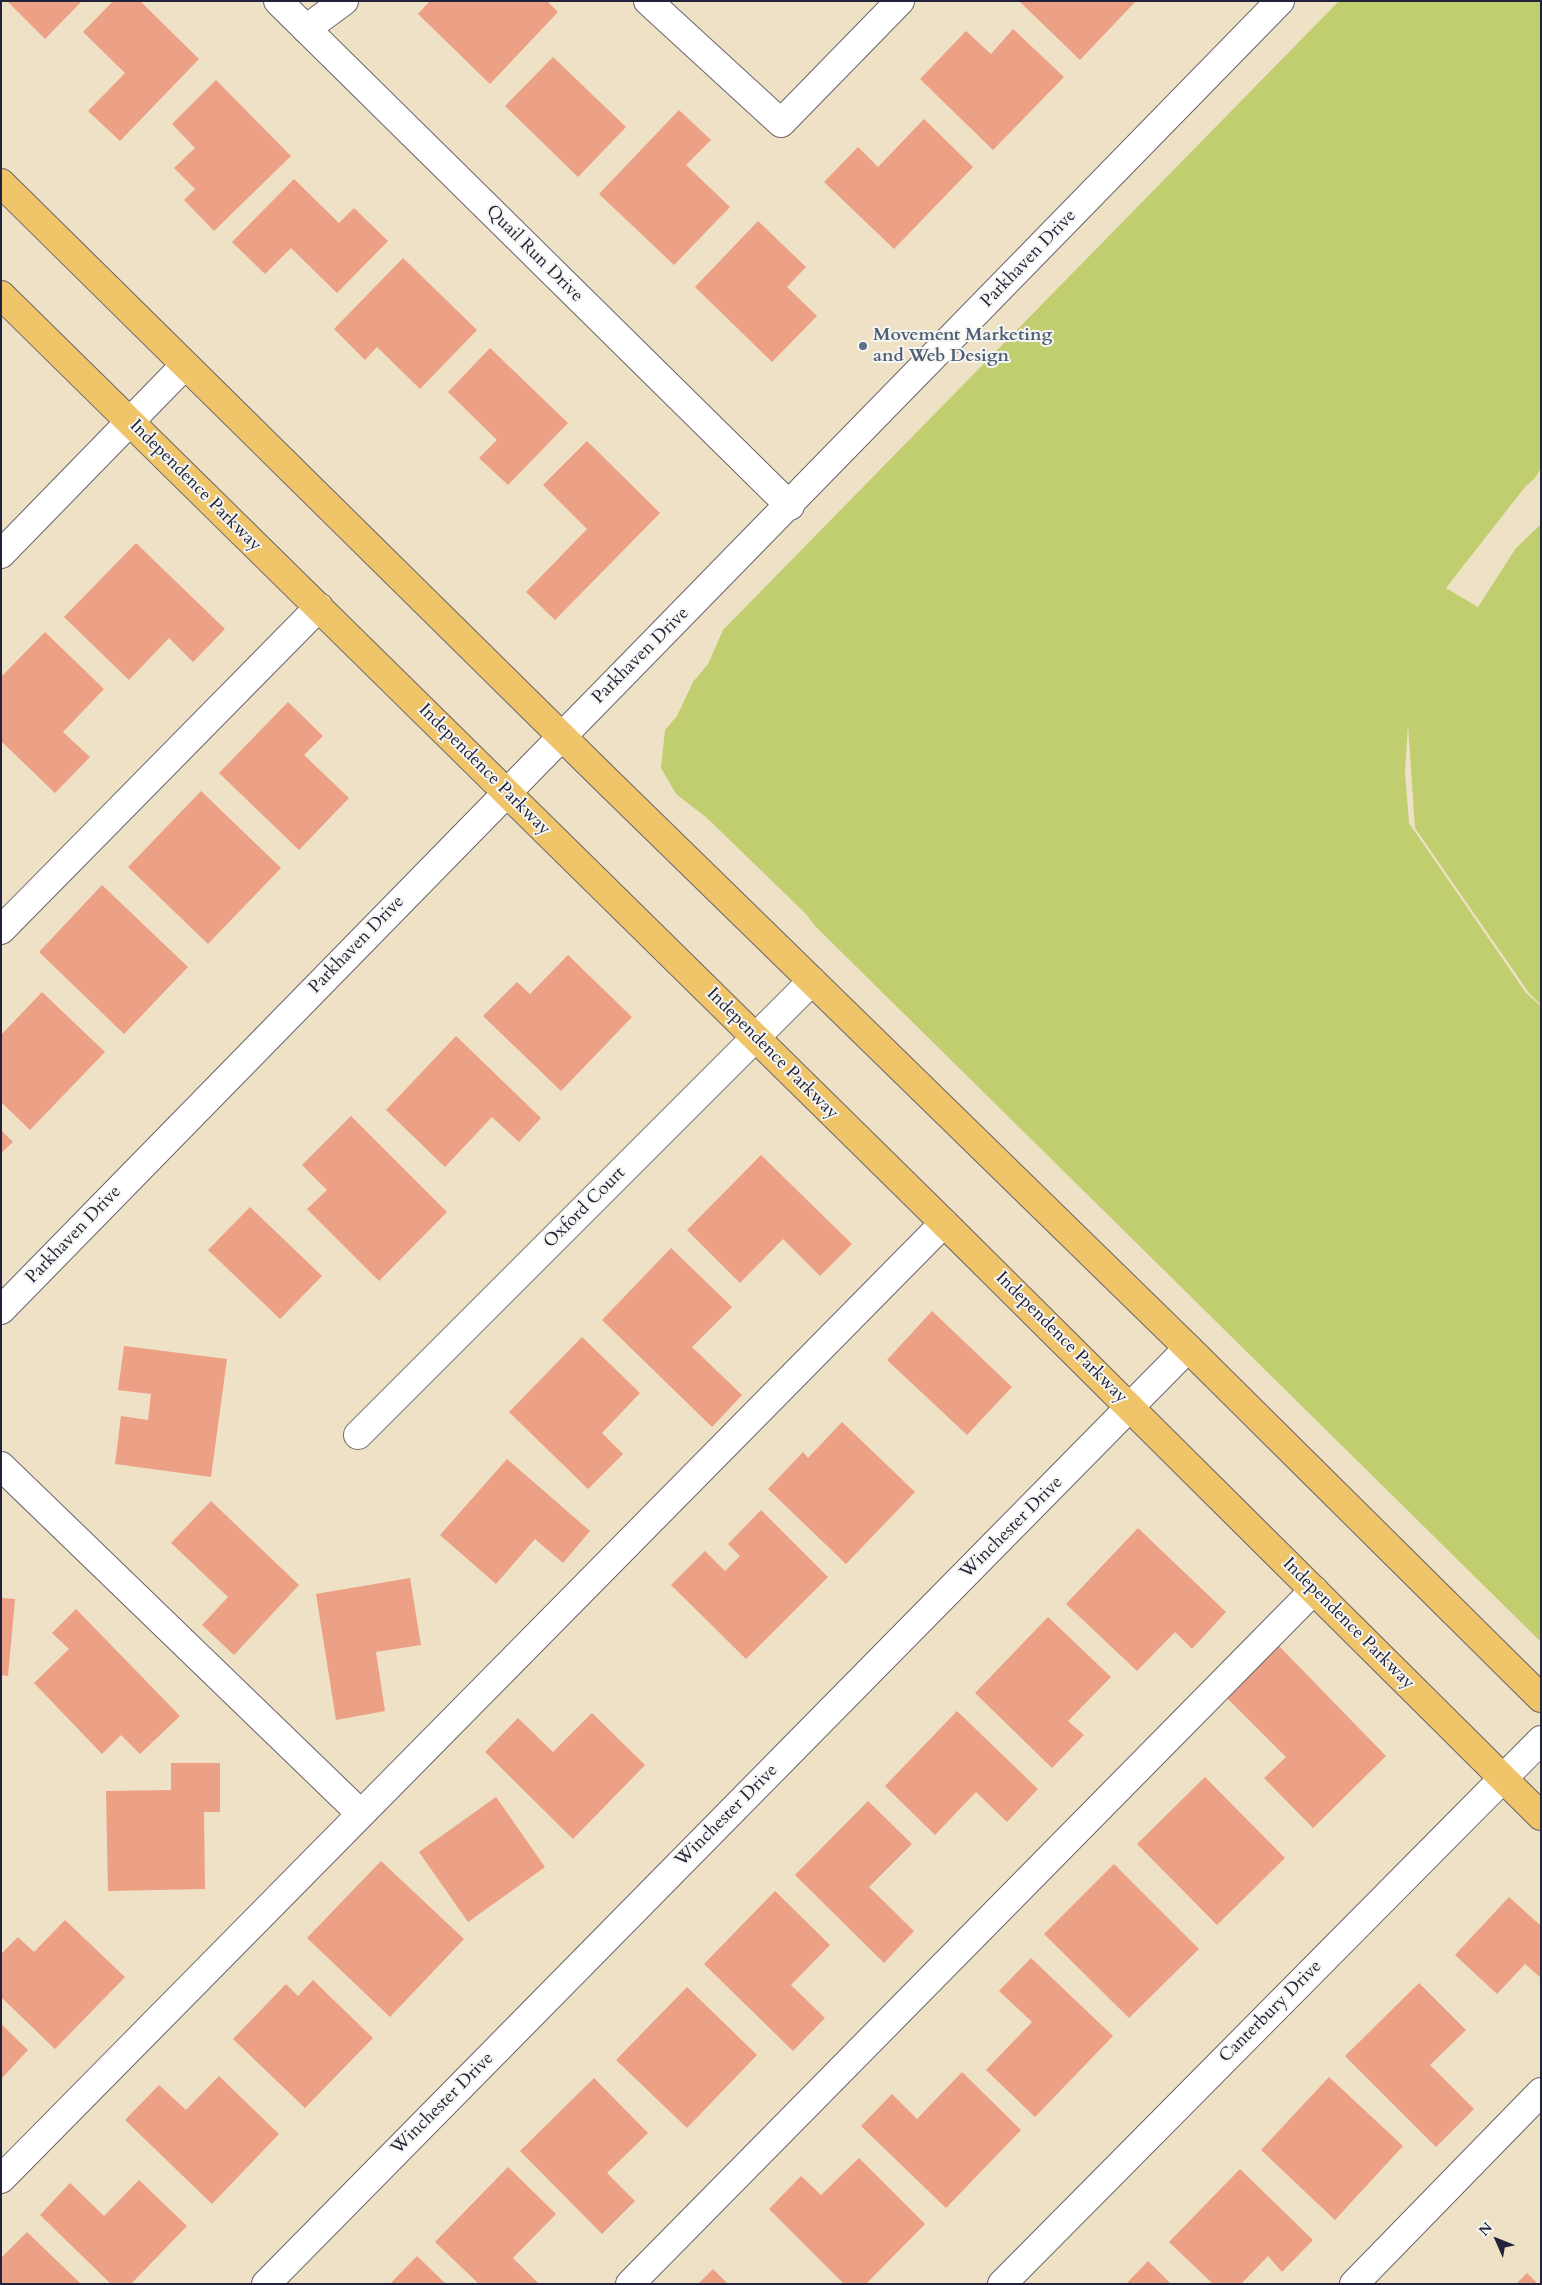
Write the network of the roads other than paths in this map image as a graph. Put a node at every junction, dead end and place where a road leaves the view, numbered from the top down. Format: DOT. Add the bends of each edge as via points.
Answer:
graph roads {
  1 [pos="278,1"];
  2 [pos="344,1"];
  3 [pos="648,1"];
  4 [pos="900,1"];
  5 [pos="1280,1"];
  6 [pos="306,29"];
  7 [pos="1,183"];
  8 [pos="1,295"];
  9 [pos="185,365"];
  10 [pos="131,422"];
  11 [pos="790,506"];
  12 [pos="1,554"];
  13 [pos="319,607"];
  14 [pos="562,737"];
  15 [pos="506,792"];
  16 [pos="1,930"];
  17 [pos="812,980"];
  18 [pos="755,1037"];
  19 [pos="944,1223"];
  20 [pos="1,1310"];
  21 [pos="1188,1348"];
  22 [pos="1131,1408"];
  23 [pos="358,1436"];
  24 [pos="1,1466"];
  25 [pos="1314,1590"];
  26 [pos="1541,1698"];
  27 [pos="1541,1740"];
  28 [pos="1502,1778"];
  29 [pos="361,1814"];
  30 [pos="1541,1816"];
  31 [pos="1541,2092"];
  32 [pos="1,2179"];
  33 [pos="266,2284"];
  34 [pos="630,2284"];
  35 [pos="1002,2284"];
  36 [pos="1354,2284"];
  1 -- 6 [label="street, Quail Run Drive"];
  2 -- 6 [label="street"];
  3 -- 4 [label="street" via="781,124"];
  5 -- 11 [label="street, Parkhaven Drive"];
  6 -- 11 [label="street, Quail Run Drive"];
  7 -- 9 [label="main road"];
  8 -- 10 [label="main road, Independence Parkway"];
  9 -- 10 [label="street"];
  9 -- 14 [label="main road"];
  10 -- 12 [label="street"];
  10 -- 13 [label="main road, Independence Parkway"];
  11 -- 14 [label="street, Parkhaven Drive"];
  13 -- 15 [label="main road, Independence Parkway"];
  13 -- 16 [label="street"];
  14 -- 15 [label="street, Parkhaven Drive"];
  14 -- 17 [label="main road"];
  15 -- 18 [label="main road, Independence Parkway"];
  15 -- 20 [label="street, Parkhaven Drive"];
  17 -- 18 [label="street, Oxford Court"];
  17 -- 21 [label="main road"];
  18 -- 19 [label="main road, Independence Parkway"];
  18 -- 23 [label="street, Oxford Court"];
  19 -- 22 [label="main road, Independence Parkway"];
  19 -- 29 [label="street"];
  21 -- 22 [label="street, Winchester Drive"];
  21 -- 26 [label="main road"];
  22 -- 25 [label="main road, Independence Parkway"];
  22 -- 33 [label="street, Winchester Drive"];
  24 -- 29 [label="street"];
  25 -- 28 [label="main road, Independence Parkway"];
  25 -- 34 [label="street"];
  27 -- 28 [label="street, Canterbury Drive"];
  28 -- 30 [label="main road, Independence Parkway"];
  28 -- 35 [label="street, Canterbury Drive"];
  29 -- 32 [label="street"];
  31 -- 36 [label="street"];
}
